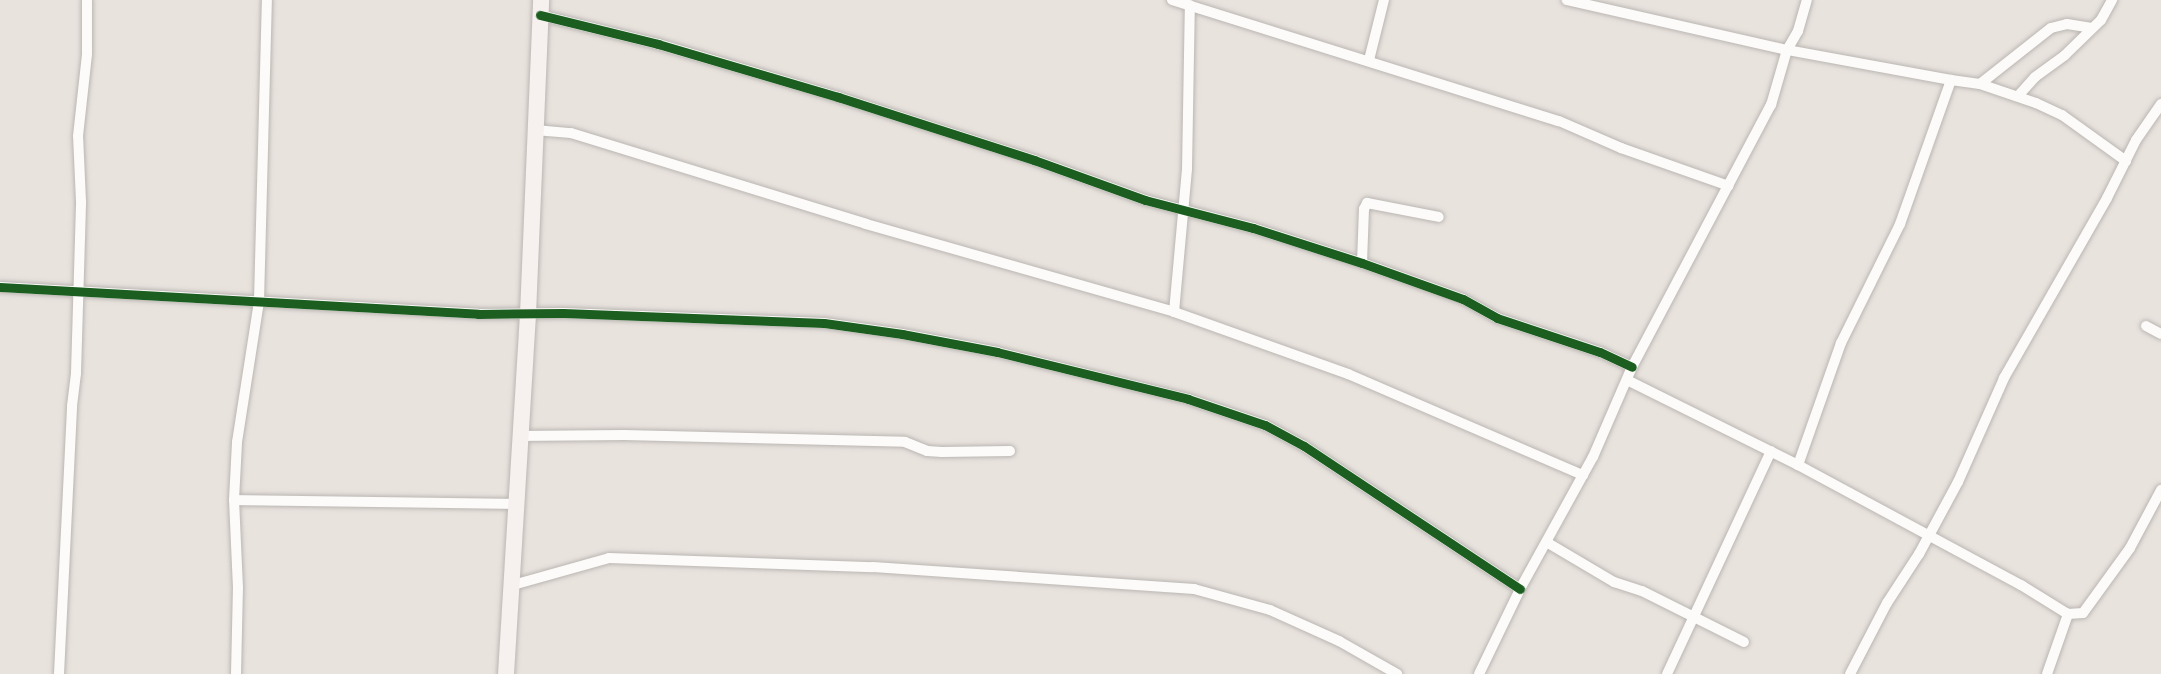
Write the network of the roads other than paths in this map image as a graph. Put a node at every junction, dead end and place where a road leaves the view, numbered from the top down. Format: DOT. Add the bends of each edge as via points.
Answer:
graph roads {
  1 [pos="87,0"];
  2 [pos="267,0"];
  3 [pos="1172,0"];
  4 [pos="1384,0"];
  5 [pos="1567,0"];
  6 [pos="1807,0"];
  7 [pos="2112,0"];
  8 [pos="1190,5"];
  9 [pos="540,7"];
  10 [pos="2092,28"];
  11 [pos="1787,50"];
  12 [pos="1369,60"];
  13 [pos="1951,81"];
  14 [pos="1980,84"];
  15 [pos="2018,96"];
  16 [pos="2161,104"];
  17 [pos="535,130"];
  18 [pos="2126,161"];
  19 [pos="1729,186"];
  20 [pos="1184,211"];
  21 [pos="1439,217"];
  22 [pos="1362,263"];
  23 [pos="0,287"];
  24 [pos="80,290"];
  25 [pos="259,301"];
  26 [pos="1174,312"];
  27 [pos="528,314"];
  28 [pos="2146,326"];
  29 [pos="2161,334"];
  30 [pos="1632,367"];
  31 [pos="1627,380"];
  32 [pos="518,436"];
  33 [pos="1010,450"];
  34 [pos="1772,451"];
  35 [pos="1798,465"];
  36 [pos="1583,476"];
  37 [pos="2161,490"];
  38 [pos="234,500"];
  39 [pos="516,504"];
  40 [pos="1927,536"];
  41 [pos="1548,543"];
  42 [pos="513,585"];
  43 [pos="1520,589"];
  44 [pos="2068,614"];
  45 [pos="1693,616"];
  46 [pos="1744,642"];
  47 [pos="59,674"];
  48 [pos="236,674"];
  49 [pos="506,674"];
  50 [pos="1397,674"];
  51 [pos="1479,674"];
  52 [pos="1667,674"];
  53 [pos="1850,674"];
  54 [pos="2047,674"];
  1 -- 24 [label="street" via="87,54 78,136"];
  2 -- 25 [label="street"];
  3 -- 8 [label="street"];
  4 -- 12 [label="street"];
  5 -- 11 [label="street"];
  6 -- 11 [label="street" via="1798,31"];
  7 -- 10 [label="street"];
  8 -- 12 [label="street"];
  8 -- 20 [label="street"];
  9 -- 17 [label="main road"];
  9 -- 20 [label="street" via="838,97"];
  10 -- 14 [label="street" via="2067,24 2051,28"];
  10 -- 15 [label="street"];
  11 -- 13 [label="street"];
  11 -- 19 [label="street" via="1771,105"];
  12 -- 19 [label="street" via="1559,121 1621,148"];
  13 -- 14 [label="street"];
  13 -- 35 [label="street" via="1900,224 1841,343"];
  14 -- 15 [label="street"];
  15 -- 18 [label="street" via="2062,115"];
  16 -- 18 [label="street"];
  17 -- 26 [label="street" via="571,134"];
  17 -- 27 [label="main road"];
  18 -- 40 [label="street" via="2004,378 1958,482"];
  19 -- 30 [label="street"];
  20 -- 22 [label="street" via="1253,228"];
  20 -- 26 [label="street"];
  21 -- 22 [label="street" via="1367,203"];
  22 -- 30 [label="street"];
  23 -- 24 [label="street"];
  24 -- 25 [label="street"];
  24 -- 47 [label="street"];
  25 -- 27 [label="street"];
  25 -- 38 [label="street" via="237,442"];
  26 -- 36 [label="street" via="1421,404"];
  27 -- 32 [label="main road"];
  27 -- 43 [label="street" via="824,323 997,352 1188,399 1265,425 1304,446"];
  28 -- 29 [label="street"];
  30 -- 31 [label="street"];
  31 -- 34 [label="street"];
  31 -- 36 [label="street"];
  32 -- 33 [label="street" via="905,442 927,451"];
  32 -- 39 [label="main road"];
  34 -- 35 [label="street"];
  34 -- 45 [label="street"];
  35 -- 40 [label="street"];
  36 -- 41 [label="street"];
  37 -- 44 [label="street" via="2130,548 2083,613"];
  38 -- 39 [label="street"];
  38 -- 48 [label="street"];
  39 -- 42 [label="main road"];
  40 -- 44 [label="street"];
  40 -- 53 [label="street"];
  41 -- 43 [label="street"];
  41 -- 45 [label="street" via="1614,582"];
  42 -- 49 [label="main road"];
  42 -- 50 [label="street" via="609,558 873,567 1194,589 1270,610 1339,641"];
  43 -- 51 [label="street"];
  44 -- 54 [label="street"];
  45 -- 46 [label="street"];
  45 -- 52 [label="street"];
}
